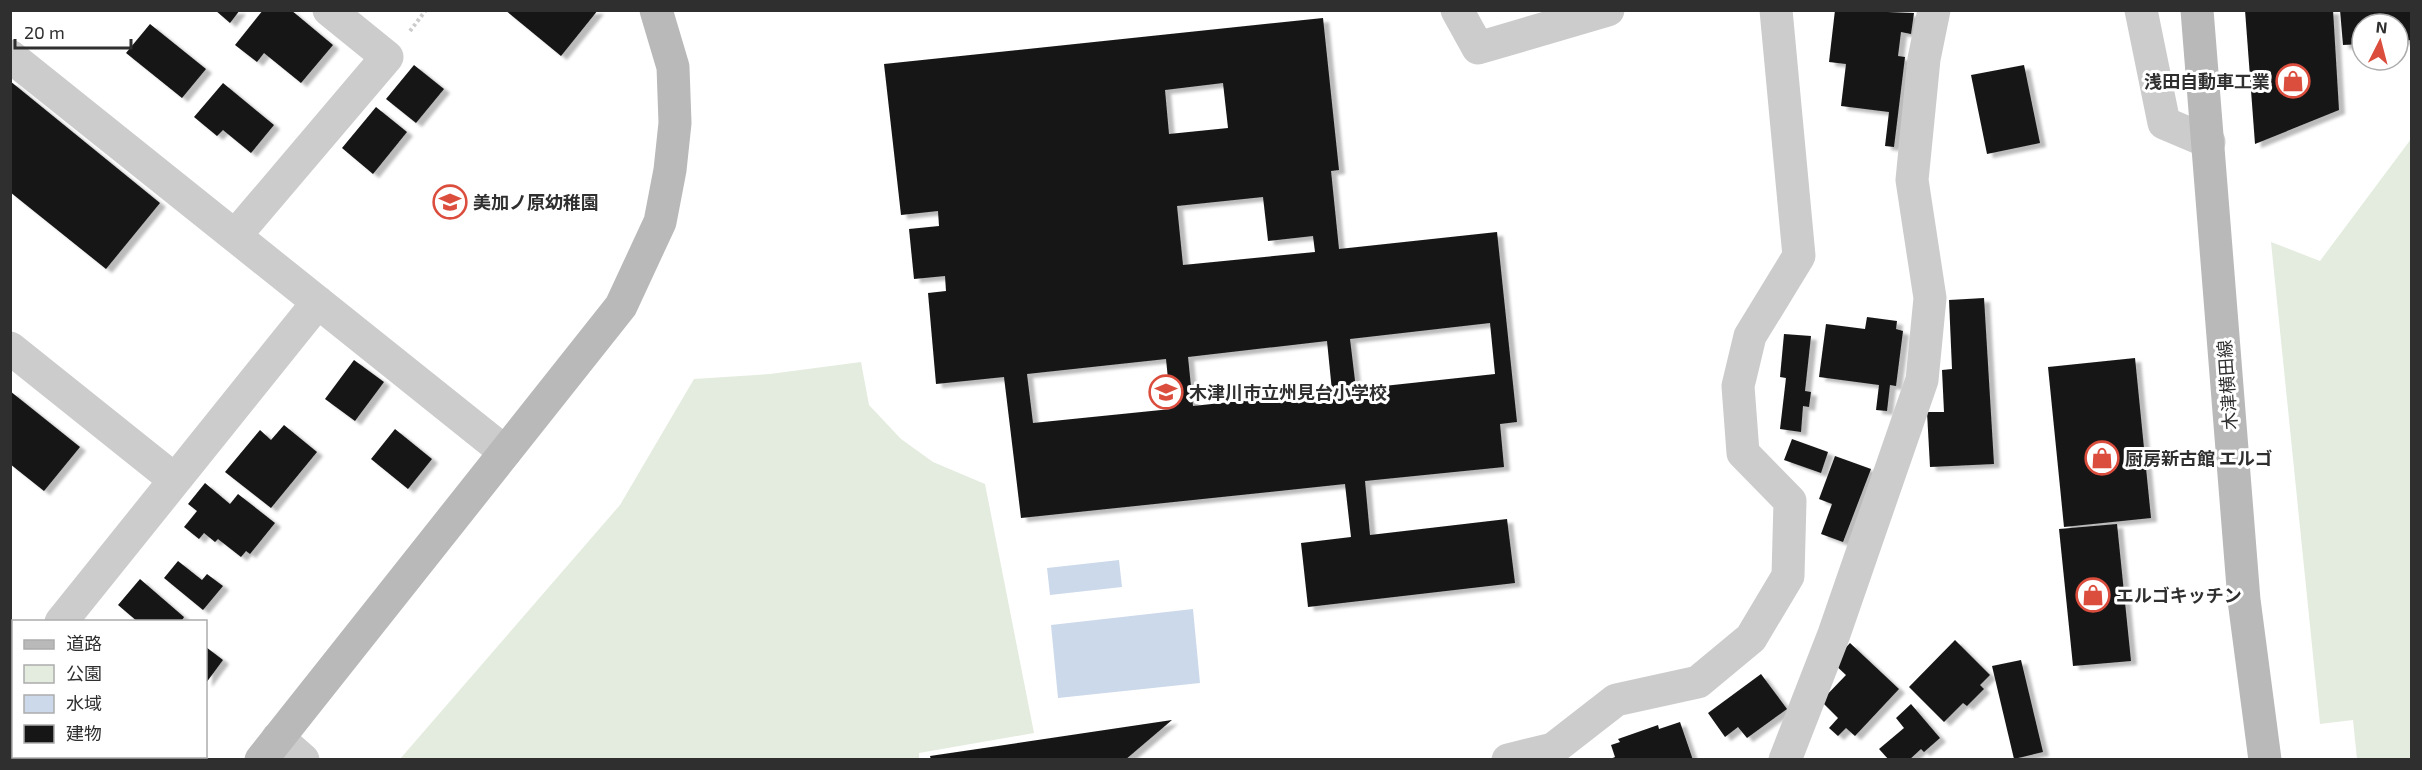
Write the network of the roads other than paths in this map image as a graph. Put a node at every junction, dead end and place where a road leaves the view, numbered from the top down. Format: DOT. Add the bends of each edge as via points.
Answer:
graph roads {
  1 [pos="329,10"];
  2 [pos="656,10"];
  3 [pos="1457,10"];
  4 [pos="1608,10"];
  5 [pos="1776,10"];
  6 [pos="1934,10"];
  7 [pos="2141,10"];
  8 [pos="2197,10"];
  9 [pos="10,56"];
  10 [pos="2209,142"];
  11 [pos="235,236"];
  12 [pos="318,302"];
  13 [pos="10,348"];
  14 [pos="505,452"];
  15 [pos="176,480"];
  16 [pos="62,620"];
  17 [pos="269,749"];
  18 [pos="303,759"];
  19 [pos="1508,759"];
  20 [pos="1785,759"];
  21 [pos="2265,759"];
  1 -- 11 [label="street" via="387,57"];
  2 -- 14 [label="street" via="673,67 675,123 660,222 621,306"];
  3 -- 4 [label="street" via="1478,48"];
  5 -- 19 [label="street" via="1799,256 1750,336 1738,386 1743,453 1790,501 1788,576 1751,638 1698,682 1616,700 1553,750"];
  6 -- 20 [label="street" via="1924,59 1911,180 1930,298 1922,380 1834,634"];
  7 -- 10 [label="street" via="2164,123"];
  8 -- 10 [label="street, 木津横田線"];
  9 -- 11 [label="street"];
  10 -- 21 [label="street, 木津横田線" via="2244,600"];
  11 -- 12 [label="street"];
  12 -- 14 [label="street"];
  12 -- 15 [label="street"];
  13 -- 15 [label="street"];
  14 -- 17 [label="street"];
  15 -- 16 [label="street"];
  17 -- 18 [label="street"];
}
